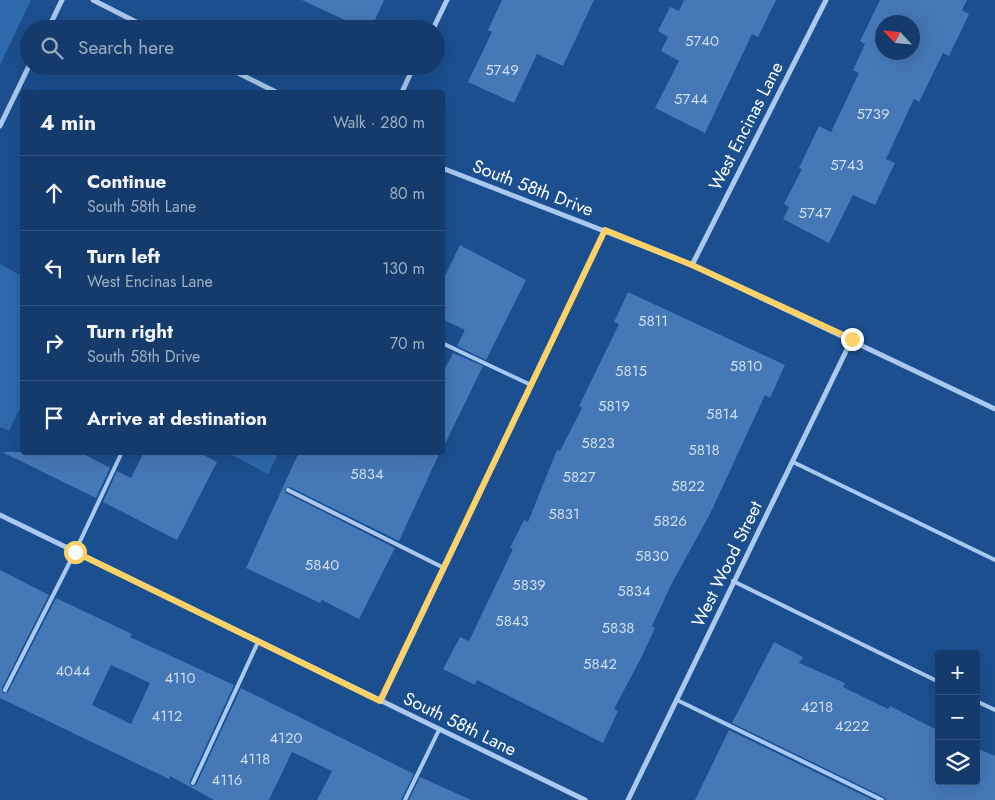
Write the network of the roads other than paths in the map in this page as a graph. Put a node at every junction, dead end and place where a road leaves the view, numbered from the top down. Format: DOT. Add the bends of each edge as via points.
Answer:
graph roads {
  1 [pos="62,0"];
  2 [pos="93,0"];
  3 [pos="447,0"];
  4 [pos="826,0"];
  5 [pos="52,20"];
  6 [pos="132,20"];
  7 [pos="437,20"];
  8 [pos="25,75"];
  9 [pos="242,75"];
  10 [pos="410,75"];
  11 [pos="272,90"];
  12 [pos="403,90"];
  13 [pos="0,126"];
  14 [pos="445,169"];
  15 [pos="605,230"];
  16 [pos="692,265"];
  17 [pos="852,339"];
  18 [pos="445,344"];
  19 [pos="531,385"];
  20 [pos="995,409"];
  21 [pos="121,455"];
  22 [pos="792,462"];
  23 [pos="288,490"];
  24 [pos="0,515"];
  25 [pos="75,552"];
  26 [pos="995,560"];
  27 [pos="444,568"];
  28 [pos="733,581"];
  29 [pos="258,642"];
  30 [pos="935,680"];
  31 [pos="5,690"];
  32 [pos="677,700"];
  33 [pos="380,701"];
  34 [pos="980,703"];
  35 [pos="995,710"];
  36 [pos="439,730"];
  37 [pos="193,783"];
  38 [pos="404,800"];
  39 [pos="585,800"];
  40 [pos="628,800"];
  41 [pos="882,800"];
  1 -- 5 [label="street"];
  2 -- 6 [label="street"];
  3 -- 7 [label="street"];
  4 -- 16 [label="street, West Encinas Lane"];
  8 -- 13 [label="street"];
  9 -- 11 [label="street"];
  10 -- 12 [label="street"];
  14 -- 15 [label="street, South 58th Drive"];
  15 -- 16 [label="street, South 58th Drive"];
  15 -- 19 [label="street"];
  16 -- 17 [label="street, South 58th Drive"];
  17 -- 20 [label="street, South 58th Drive"];
  17 -- 22 [label="street, West Wood Street"];
  18 -- 19 [label="lane"];
  19 -- 27 [label="street"];
  21 -- 25 [label="lane"];
  22 -- 26 [label="lane"];
  22 -- 28 [label="street, West Wood Street"];
  23 -- 27 [label="lane"];
  24 -- 25 [label="street, South 58th Lane"];
  25 -- 29 [label="street, South 58th Lane"];
  25 -- 31 [label="lane"];
  27 -- 33 [label="street"];
  28 -- 30 [label="lane"];
  28 -- 32 [label="street, West Wood Street"];
  29 -- 33 [label="street, South 58th Lane"];
  29 -- 37 [label="lane"];
  32 -- 40 [label="street, West Wood Street"];
  32 -- 41 [label="lane"];
  33 -- 36 [label="street, South 58th Lane"];
  34 -- 35 [label="lane"];
  36 -- 38 [label="lane"];
  36 -- 39 [label="street, South 58th Lane"];
}
